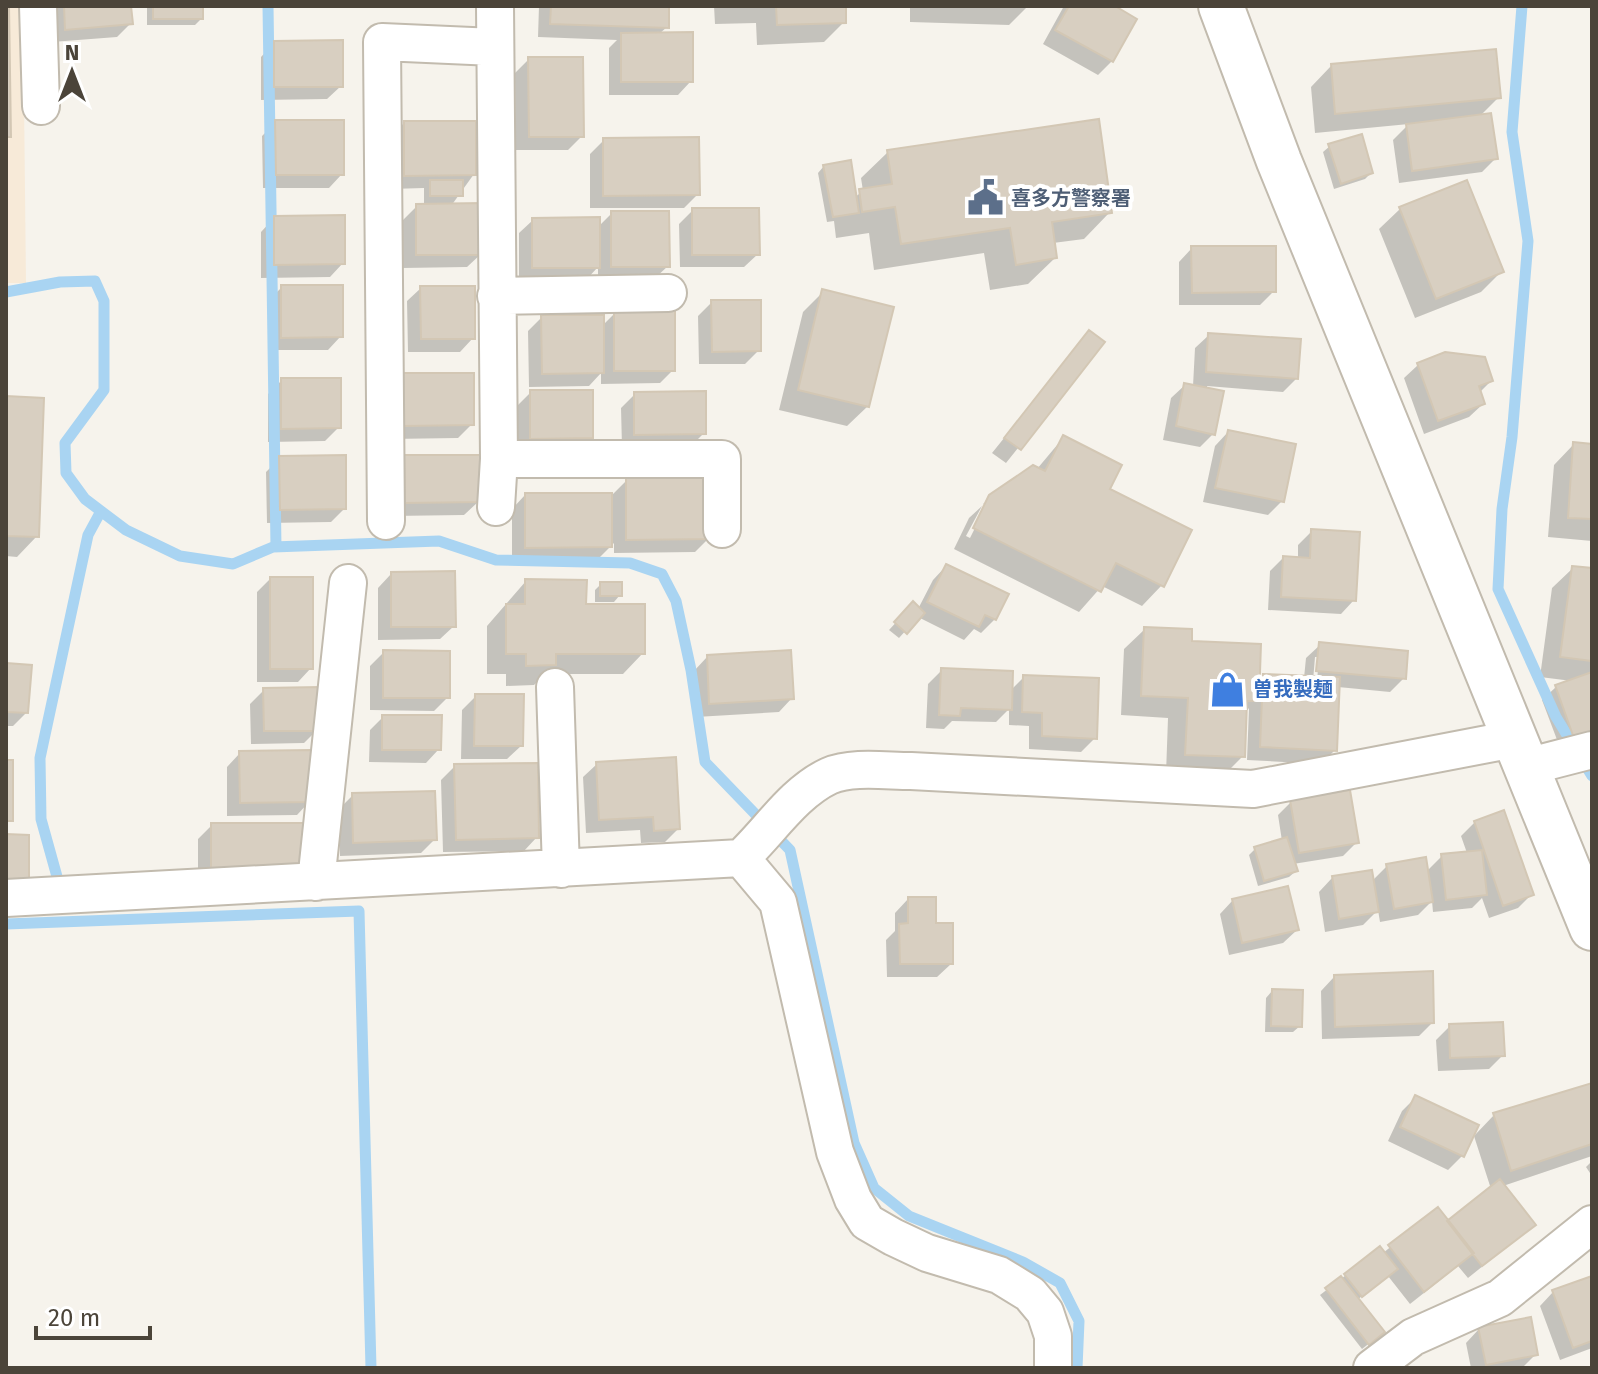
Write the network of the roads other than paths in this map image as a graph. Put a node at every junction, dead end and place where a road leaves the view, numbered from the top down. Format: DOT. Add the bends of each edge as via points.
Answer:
graph roads {
  1 [pos="38,6"];
  2 [pos="495,6"];
  3 [pos="1221,6"];
  4 [pos="494,47"];
  5 [pos="41,106"];
  6 [pos="668,293"];
  7 [pos="496,296"];
  8 [pos="499,459"];
  9 [pos="496,507"];
  10 [pos="386,521"];
  11 [pos="722,529"];
  12 [pos="348,583"];
  13 [pos="555,687"];
  14 [pos="1592,750"];
  15 [pos="1520,753"];
  16 [pos="748,851"];
  17 [pos="561,869"];
  18 [pos="316,882"];
  19 [pos="6,898"];
  20 [pos="1592,928"];
  21 [pos="1592,1224"];
  22 [pos="1053,1368"];
  23 [pos="1372,1368"];
  1 -- 5 [label="street"];
  2 -- 4 [label="street"];
  3 -- 15 [label="street"];
  4 -- 7 [label="street"];
  4 -- 10 [label="street" via="382,42"];
  6 -- 7 [label="street"];
  7 -- 8 [label="street"];
  8 -- 9 [label="street"];
  8 -- 11 [label="street" via="722,459"];
  12 -- 18 [label="street"];
  13 -- 17 [label="street"];
  14 -- 15 [label="street"];
  15 -- 16 [label="street" via="1253,789 865,771 830,776"];
  15 -- 20 [label="street"];
  16 -- 17 [label="street"];
  16 -- 22 [label="street" via="778,902 835,1152 860,1211 867,1222 893,1237 999,1275 1030,1294 1045,1312 1053,1336"];
  17 -- 18 [label="street"];
  18 -- 19 [label="street"];
  21 -- 23 [label="street" via="1500,1298 1413,1337"];
}
